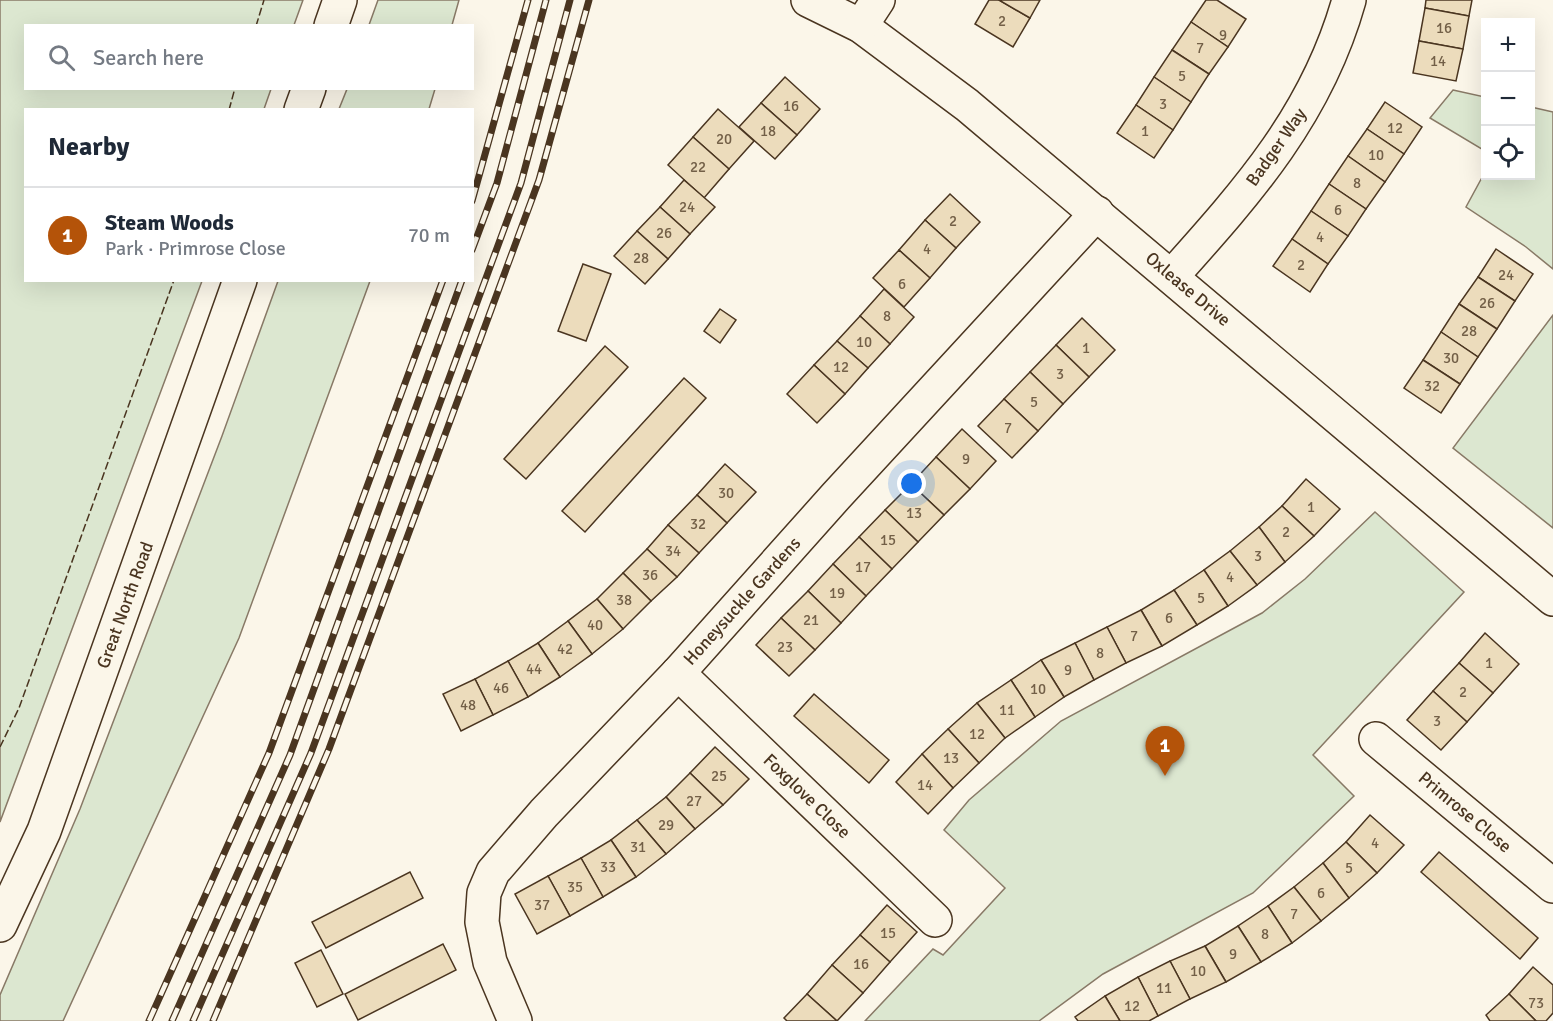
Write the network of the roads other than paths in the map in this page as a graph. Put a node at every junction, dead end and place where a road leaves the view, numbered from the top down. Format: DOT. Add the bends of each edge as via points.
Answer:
graph roads {
  1 [pos="340,0"];
  2 [pos="808,0"];
  3 [pos="1349,0"];
  4 [pos="870,13"];
  5 [pos="332,24"];
  6 [pos="308,90"];
  7 [pos="302,108"];
  8 [pos="1096,213"];
  9 [pos="1172,276"];
  10 [pos="239,282"];
  11 [pos="1553,598"];
  12 [pos="678,674"];
  13 [pos="1376,739"];
  14 [pos="1553,886"];
  15 [pos="935,920"];
  16 [pos="0,925"];
  17 [pos="515,1021"];
  1 -- 5 [label="street"];
  2 -- 4 [label="street, Oxlease Drive"];
  3 -- 9 [label="street, Badger Way" via="1331,54 1275,154"];
  4 -- 8 [label="street, Oxlease Drive" via="967,105"];
  6 -- 7 [label="street"];
  8 -- 9 [label="street, Oxlease Drive"];
  8 -- 12 [label="street, Honeysuckle Gardens"];
  9 -- 11 [label="street, Oxlease Drive"];
  10 -- 16 [label="street, Great North Road" via="44,831"];
  12 -- 15 [label="street, Foxglove Close"];
  12 -- 17 [label="street, Honeysuckle Gardens" via="544,813 493,872 484,893 482,922 490,962"];
  13 -- 14 [label="street, Primrose Close"];
}
